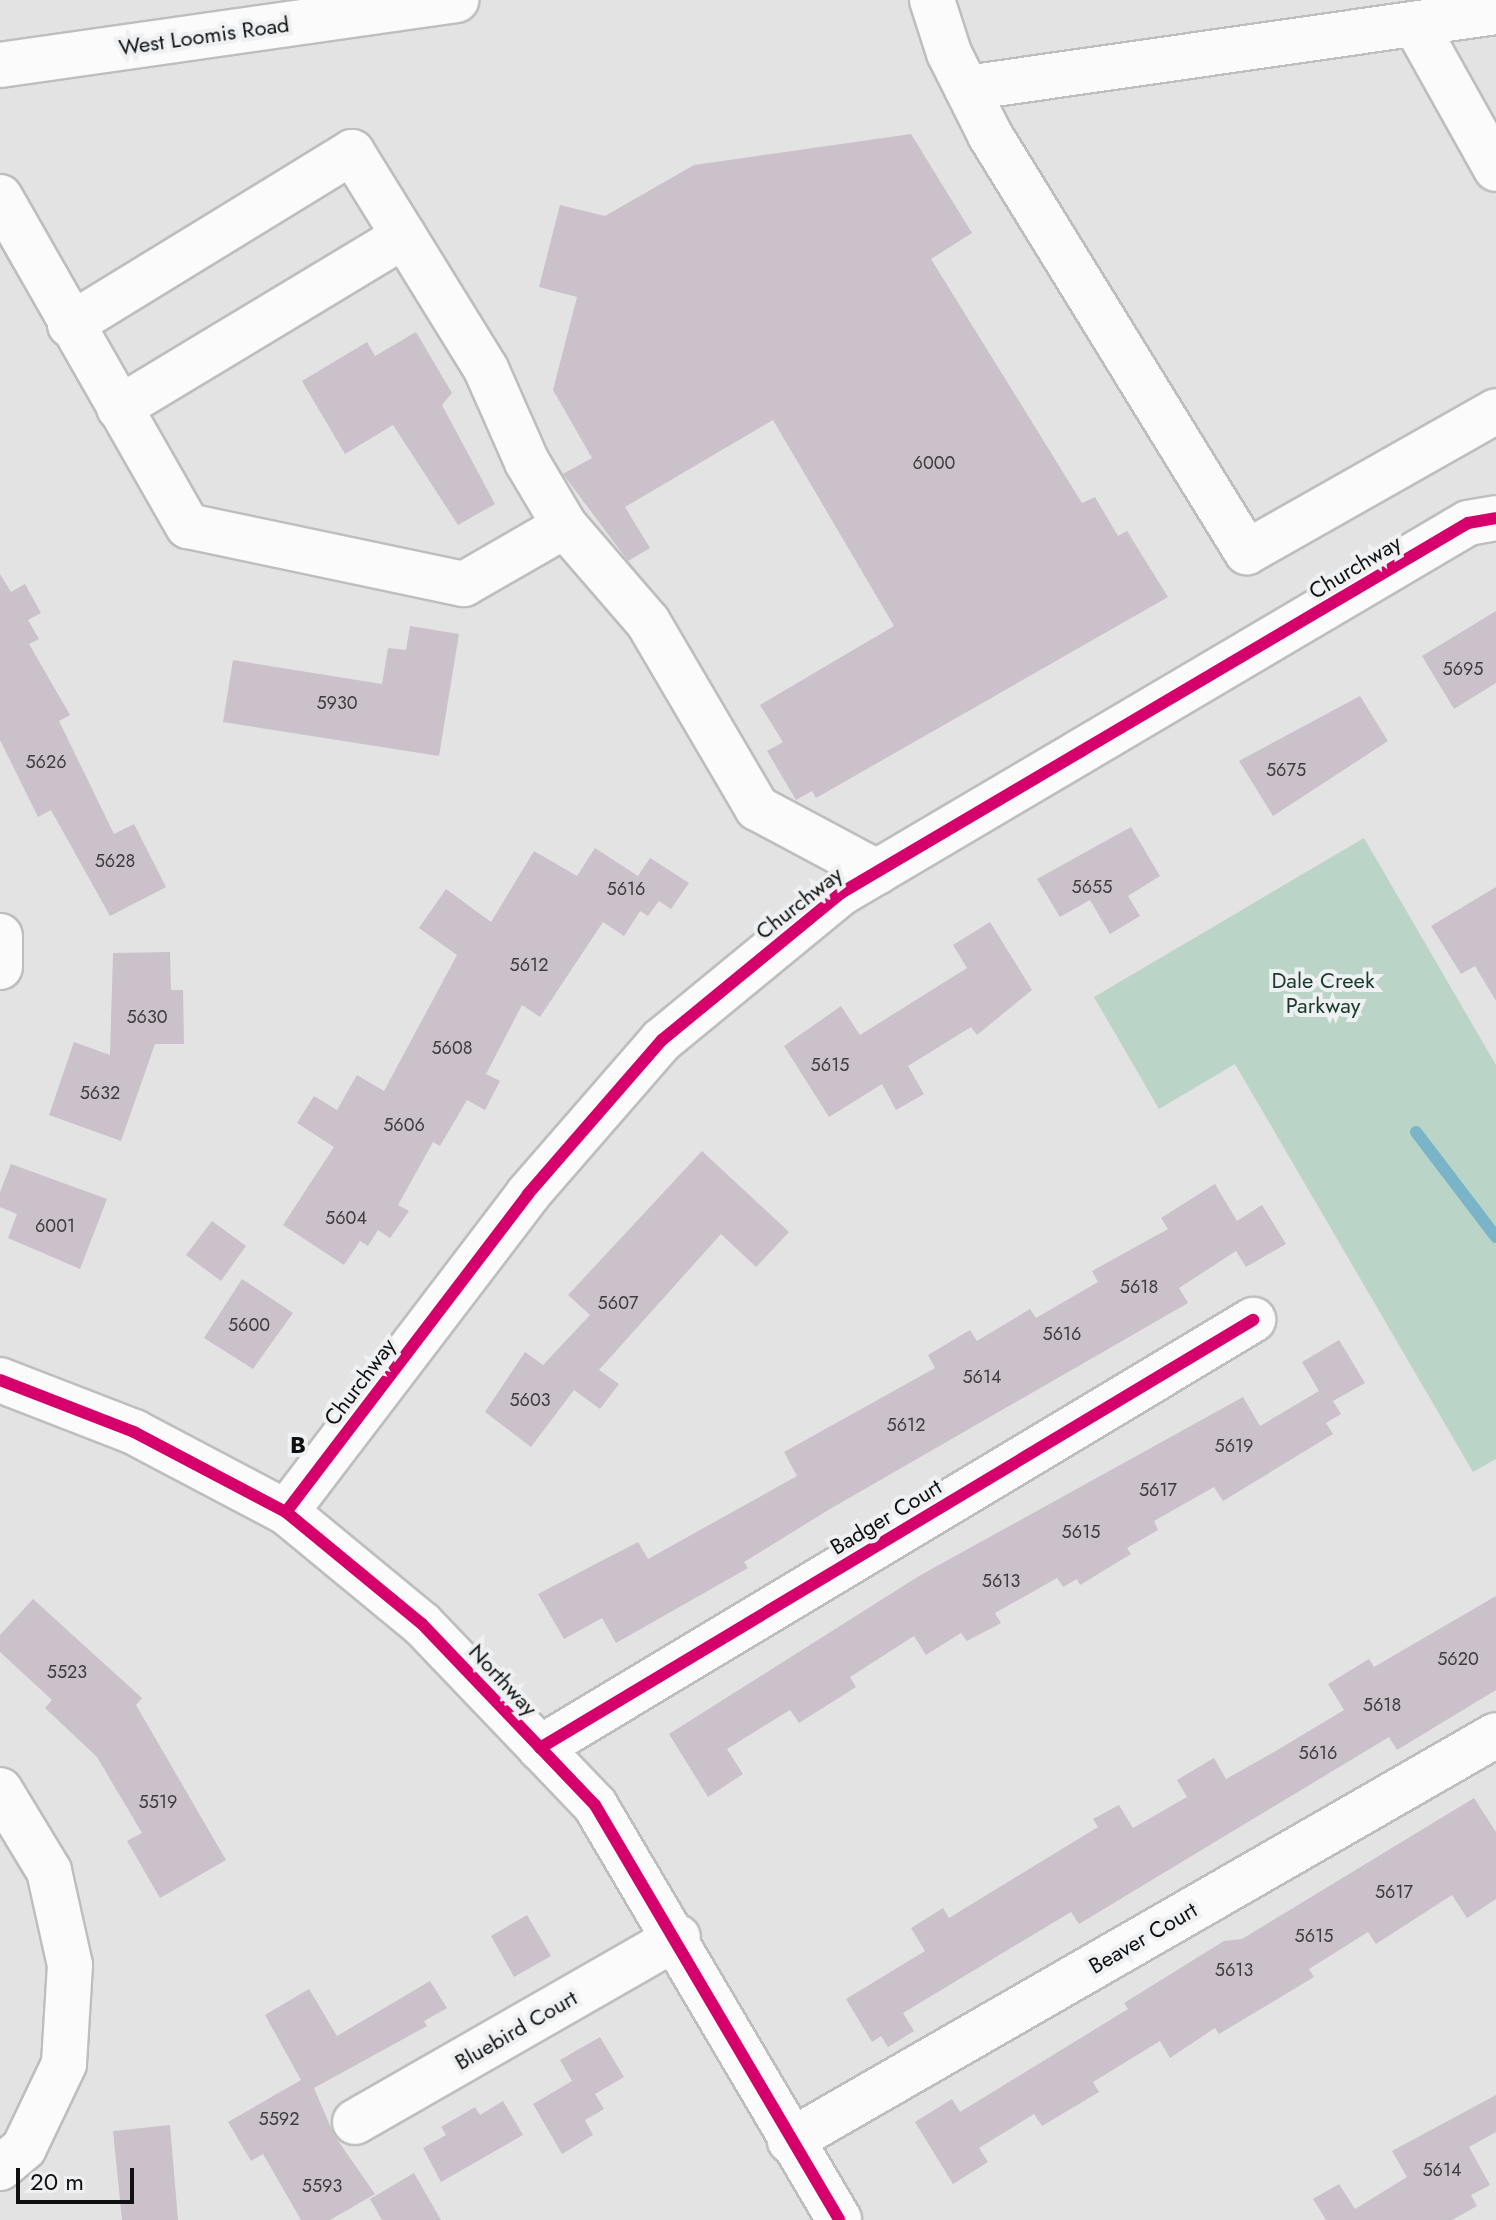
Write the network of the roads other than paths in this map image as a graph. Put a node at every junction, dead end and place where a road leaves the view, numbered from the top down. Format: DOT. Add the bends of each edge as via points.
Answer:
graph roads {
  1 [pos="456,0"];
  2 [pos="932,0"];
  3 [pos="1496,12"];
  4 [pos="1415,24"];
  5 [pos="0,65"];
  6 [pos="967,88"];
  7 [pos="1496,169"];
  8 [pos="0,197"];
  9 [pos="404,236"];
  10 [pos="70,325"];
  11 [pos="119,408"];
  12 [pos="1496,411"];
  13 [pos="1496,518"];
  14 [pos="565,526"];
  15 [pos="877,872"];
  16 [pos="0,936"];
  17 [pos="0,967"];
  18 [pos="1253,1320"];
  19 [pos="0,1380"];
  20 [pos="286,1512"];
  21 [pos="1496,1735"];
  22 [pos="540,1748"];
  23 [pos="0,1790"];
  24 [pos="678,1937"];
  25 [pos="355,2122"];
  26 [pos="790,2141"];
  27 [pos="0,2168"];
  28 [pos="839,2220"];
  1 -- 5 [label="street, West Loomis Road"];
  2 -- 6 [label="street"];
  3 -- 4 [label="street"];
  4 -- 6 [label="street"];
  4 -- 7 [label="street"];
  6 -- 12 [label="street" via="1247,552"];
  8 -- 10 [label="street"];
  9 -- 10 [label="street" via="352,152"];
  9 -- 11 [label="street"];
  9 -- 14 [label="street" via="486,369 527,462"];
  10 -- 11 [label="street"];
  11 -- 14 [label="street" via="188,526 464,584"];
  13 -- 15 [label="street, Churchway" via="1468,523"];
  14 -- 15 [label="street" via="648,622 757,808"];
  15 -- 20 [label="street, Churchway" via="841,893 662,1040 528,1194"];
  16 -- 17 [label="street"];
  18 -- 22 [label="street, Badger Court"];
  19 -- 20 [label="street, Northway" via="134,1432"];
  20 -- 22 [label="street, Northway" via="422,1624"];
  21 -- 26 [label="street, Beaver Court"];
  22 -- 24 [label="street, Northway" via="595,1805"];
  23 -- 27 [label="street" via="49,1871 70,1965 64,2064 24,2148"];
  24 -- 25 [label="street, Bluebird Court"];
  24 -- 26 [label="street, Northway"];
  26 -- 28 [label="street, Northway"];
}
